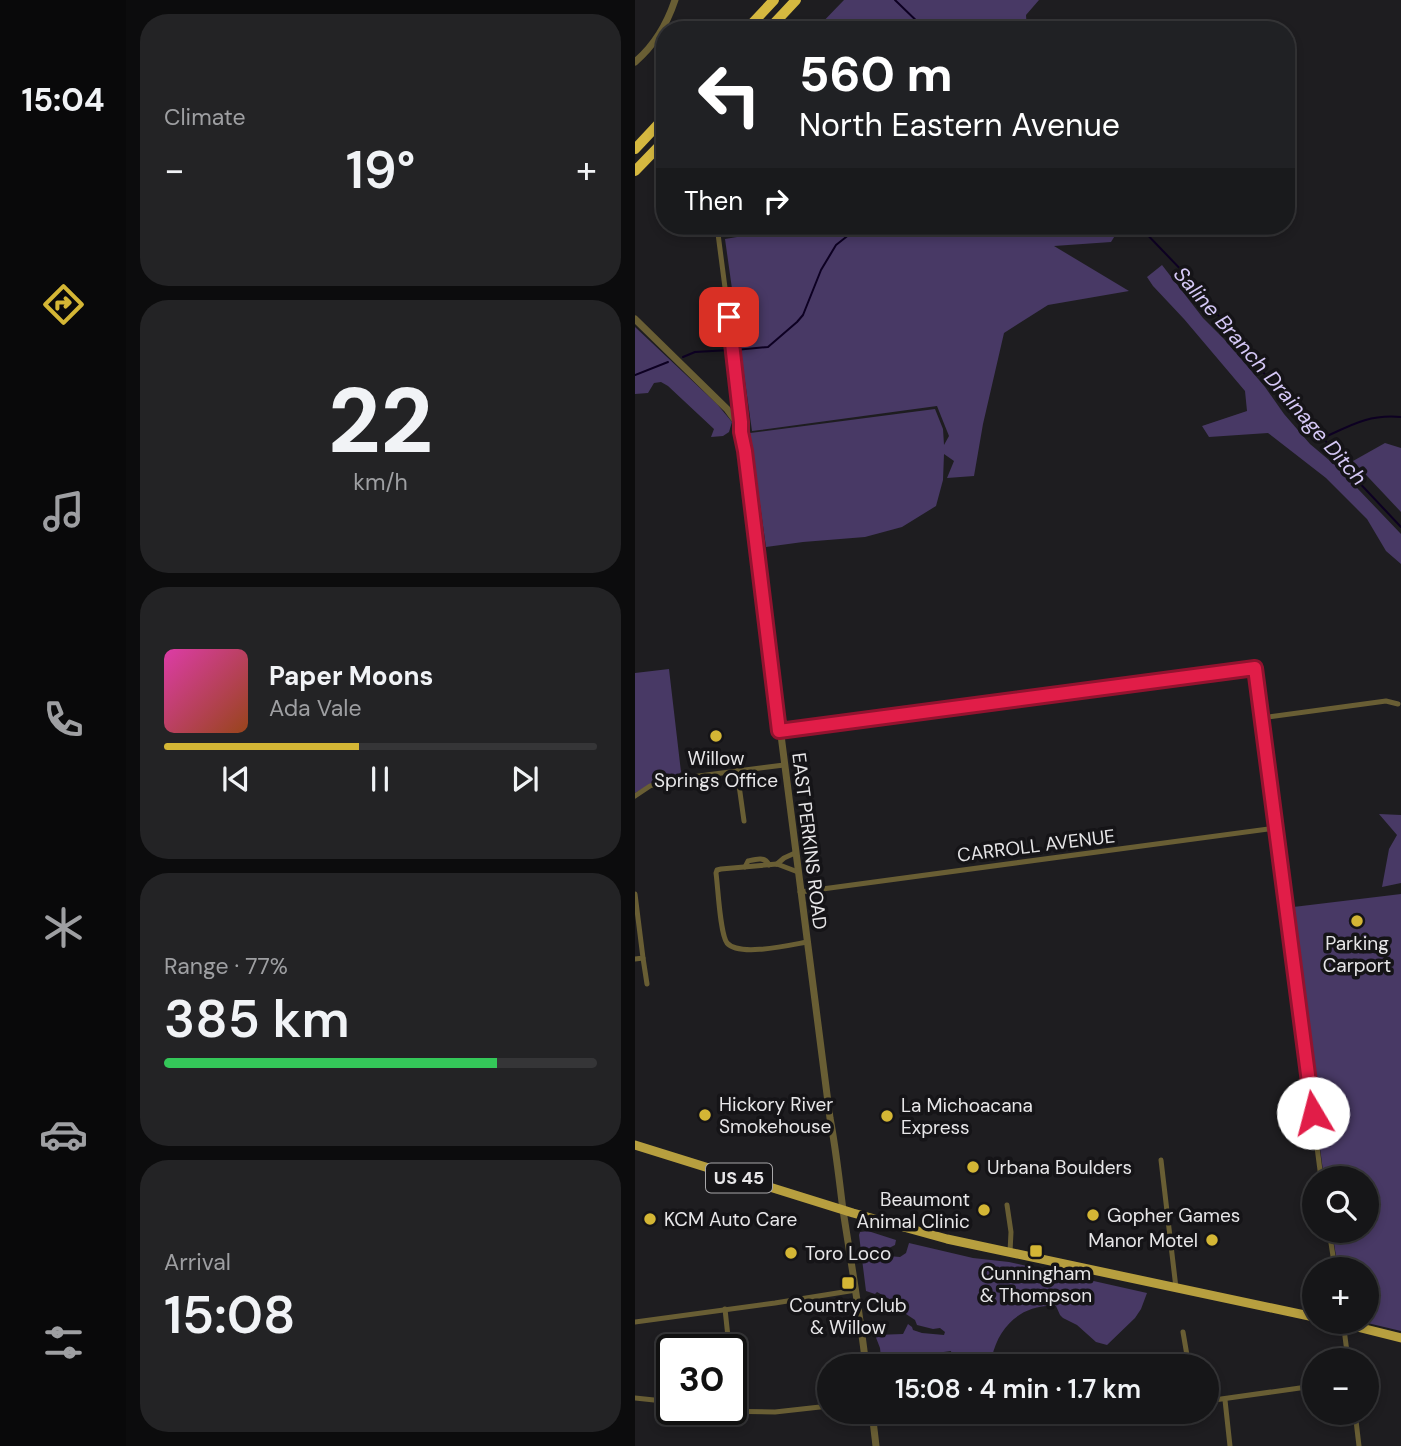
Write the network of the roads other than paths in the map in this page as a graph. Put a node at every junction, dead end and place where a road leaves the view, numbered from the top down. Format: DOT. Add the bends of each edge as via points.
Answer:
graph roads {
  1 [pos="675,0"];
  2 [pos="774,0"];
  3 [pos="796,0"];
  4 [pos="667,21"];
  5 [pos="754,21"];
  6 [pos="776,21"];
  7 [pos="656,40"];
  8 [pos="635,62"];
  9 [pos="656,127"];
  10 [pos="635,149"];
  11 [pos="656,150"];
  12 [pos="635,172"];
  13 [pos="718,235"];
  14 [pos="635,319"];
  15 [pos="741,432"];
  16 [pos="1398,704"];
  17 [pos="1261,718"];
  18 [pos="779,731"];
  19 [pos="784,765"];
  20 [pos="737,771"];
  21 [pos="635,796"];
  22 [pos="744,821"];
  23 [pos="1275,828"];
  24 [pos="795,853"];
  25 [pos="777,864"];
  26 [pos="798,872"];
  27 [pos="800,892"];
  28 [pos="635,894"];
  29 [pos="807,942"];
  30 [pos="644,958"];
  31 [pos="635,959"];
  32 [pos="647,984"];
  33 [pos="635,1145"];
  34 [pos="1161,1160"];
  35 [pos="1319,1166"];
  36 [pos="1008,1205"];
  37 [pos="843,1210"];
  38 [pos="1009,1252"];
  39 [pos="1176,1288"];
  40 [pos="856,1290"];
  41 [pos="725,1310"];
  42 [pos="1302,1314"];
  43 [pos="635,1322"];
  44 [pos="1183,1332"];
  45 [pos="1379,1332"];
  46 [pos="728,1334"];
  47 [pos="1401,1338"];
  48 [pos="864,1354"];
  49 [pos="1187,1354"];
  50 [pos="1302,1389"];
  51 [pos="635,1398"];
  52 [pos="656,1400"];
  53 [pos="1219,1400"];
  54 [pos="1225,1400"];
  55 [pos="817,1407"];
  56 [pos="747,1412"];
  57 [pos="873,1424"];
  58 [pos="1357,1425"];
  59 [pos="876,1446"];
  60 [pos="1230,1446"];
  61 [pos="1359,1446"];
  1 -- 4 [label="street"];
  2 -- 5 [label="highway"];
  3 -- 6 [label="highway"];
  7 -- 8 [label="street"];
  9 -- 10 [label="highway"];
  11 -- 12 [label="highway"];
  13 -- 15 [label="street, EAST PERKINS ROAD"];
  14 -- 15 [label="street" via="727,410"];
  15 -- 18 [label="street, EAST PERKINS ROAD"];
  16 -- 17 [label="street" via="1386,701"];
  17 -- 18 [label="street" via="1255,668"];
  17 -- 23 [label="street"];
  18 -- 19 [label="street, EAST PERKINS ROAD"];
  19 -- 20 [label="street"];
  19 -- 24 [label="street, EAST PERKINS ROAD"];
  20 -- 21 [label="street" via="668,780"];
  20 -- 22 [label="street"];
  23 -- 27 [label="street, CARROLL AVENUE"];
  23 -- 35 [label="street"];
  24 -- 25 [label="street"];
  24 -- 26 [label="street, EAST PERKINS ROAD"];
  25 -- 26 [label="street"];
  25 -- 29 [label="street" via="769,865 763,859 716,871 727,942 746,950"];
  26 -- 27 [label="street, EAST PERKINS ROAD"];
  27 -- 29 [label="street, EAST PERKINS ROAD"];
  28 -- 30 [label="street"];
  29 -- 37 [label="street, EAST PERKINS ROAD"];
  30 -- 31 [label="street"];
  30 -- 32 [label="street"];
  33 -- 37 [label="main road, US 45"];
  34 -- 39 [label="street"];
  36 -- 38 [label="street"];
  37 -- 38 [label="main road, US 45"];
  37 -- 40 [label="street, EAST PERKINS ROAD"];
  38 -- 39 [label="main road, US 45"];
  39 -- 42 [label="main road, US 45"];
  40 -- 41 [label="street"];
  40 -- 48 [label="street, EAST PERKINS ROAD"];
  41 -- 43 [label="street"];
  41 -- 46 [label="street"];
  44 -- 49 [label="street"];
  45 -- 47 [label="main road"];
  50 -- 54 [label="street"];
  51 -- 52 [label="street"];
  53 -- 54 [label="street"];
  54 -- 60 [label="street"];
  55 -- 56 [label="street"];
  57 -- 59 [label="street"];
  58 -- 61 [label="street"];
}
